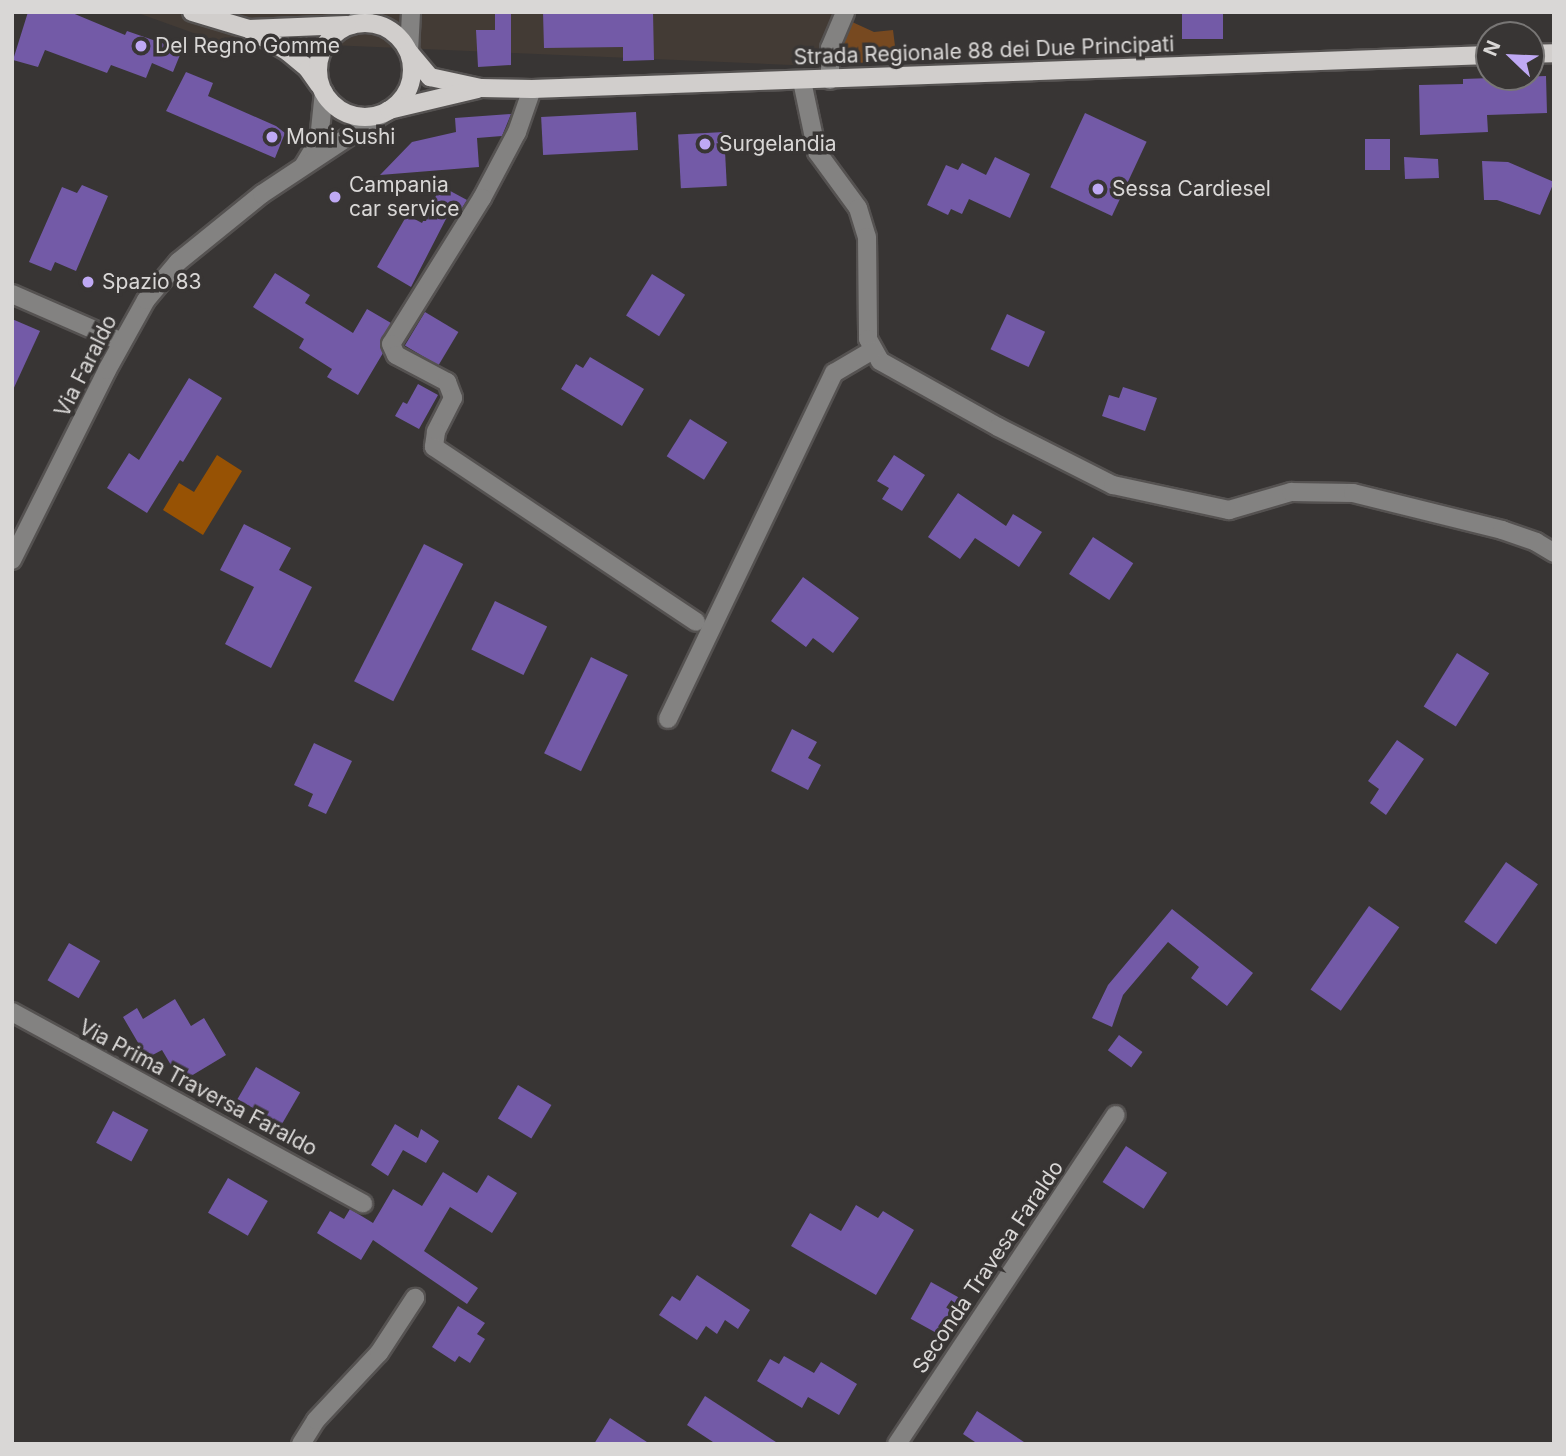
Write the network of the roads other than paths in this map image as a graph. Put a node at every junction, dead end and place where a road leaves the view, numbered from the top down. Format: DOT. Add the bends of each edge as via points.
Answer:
graph roads {
  1 [pos="192,12"];
  2 [pos="365,12"];
  3 [pos="411,12"];
  4 [pos="845,12"];
  5 [pos="352,25"];
  6 [pos="249,29"];
  7 [pos="409,52"];
  8 [pos="1475,56"];
  9 [pos="830,80"];
  10 [pos="802,81"];
  11 [pos="481,88"];
  12 [pos="532,89"];
  13 [pos="324,92"];
  14 [pos="389,110"];
  15 [pos="302,169"];
  16 [pos="12,295"];
  17 [pos="122,342"];
  18 [pos="873,349"];
  19 [pos="1545,543"];
  20 [pos="1554,553"];
  21 [pos="12,560"];
  22 [pos="696,622"];
  23 [pos="668,719"];
  24 [pos="12,1012"];
  25 [pos="1116,1115"];
  26 [pos="363,1203"];
  27 [pos="415,1297"];
  28 [pos="301,1444"];
  29 [pos="897,1444"];
  1 -- 6 [label="main road, Strada Regionale 88 dei Due Principati"];
  2 -- 5 [label="street"];
  3 -- 7 [label="street"];
  4 -- 9 [label="street" via="830,48"];
  5 -- 6 [label="main road, Strada Regionale 88 dei Due Principati"];
  5 -- 7 [label="main road, Strada Regionale 88 dei Due Principati" via="387,28"];
  5 -- 13 [label="main road" via="331,38 322,51 319,73"];
  6 -- 13 [label="main road, Strada Regionale 88 dei Due Principati" via="288,52"];
  7 -- 11 [label="main road, Strada Regionale 88 dei Due Principati" via="430,76"];
  7 -- 14 [label="main road" via="412,73 408,88"];
  8 -- 9 [label="main road, Strada Regionale 88 dei Due Principati"];
  9 -- 10 [label="main road, Strada Regionale 88 dei Due Principati"];
  10 -- 12 [label="main road, Strada Regionale 88 dei Due Principati"];
  10 -- 18 [label="street" via="817,152 858,208 867,237 868,339"];
  11 -- 12 [label="main road, Strada Regionale 88 dei Due Principati"];
  11 -- 14 [label="main road, Strada Regionale 88 dei Due Principati"];
  12 -- 22 [label="street" via="517,132 482,198 391,344 396,355 447,382 453,398 436,432 434,447"];
  13 -- 14 [label="main road, Strada Regionale 88 dei Due Principati" via="335,106 352,115 373,116"];
  13 -- 15 [label="street" via="319,140"];
  14 -- 15 [label="street, Via Faraldo"];
  15 -- 17 [label="street, Via Faraldo" via="222,224 178,262 146,300"];
  16 -- 17 [label="street"];
  17 -- 21 [label="street, Via Faraldo"];
  18 -- 19 [label="street" via="880,361 1113,485 1229,510 1291,492 1353,493"];
  18 -- 23 [label="street" via="834,373"];
  19 -- 20 [label="street"];
  24 -- 26 [label="street, Via Prima Traversa Faraldo"];
  25 -- 29 [label="street, Seconda Travesa Faraldo"];
  27 -- 28 [label="street" via="379,1353 316,1420"];
}
